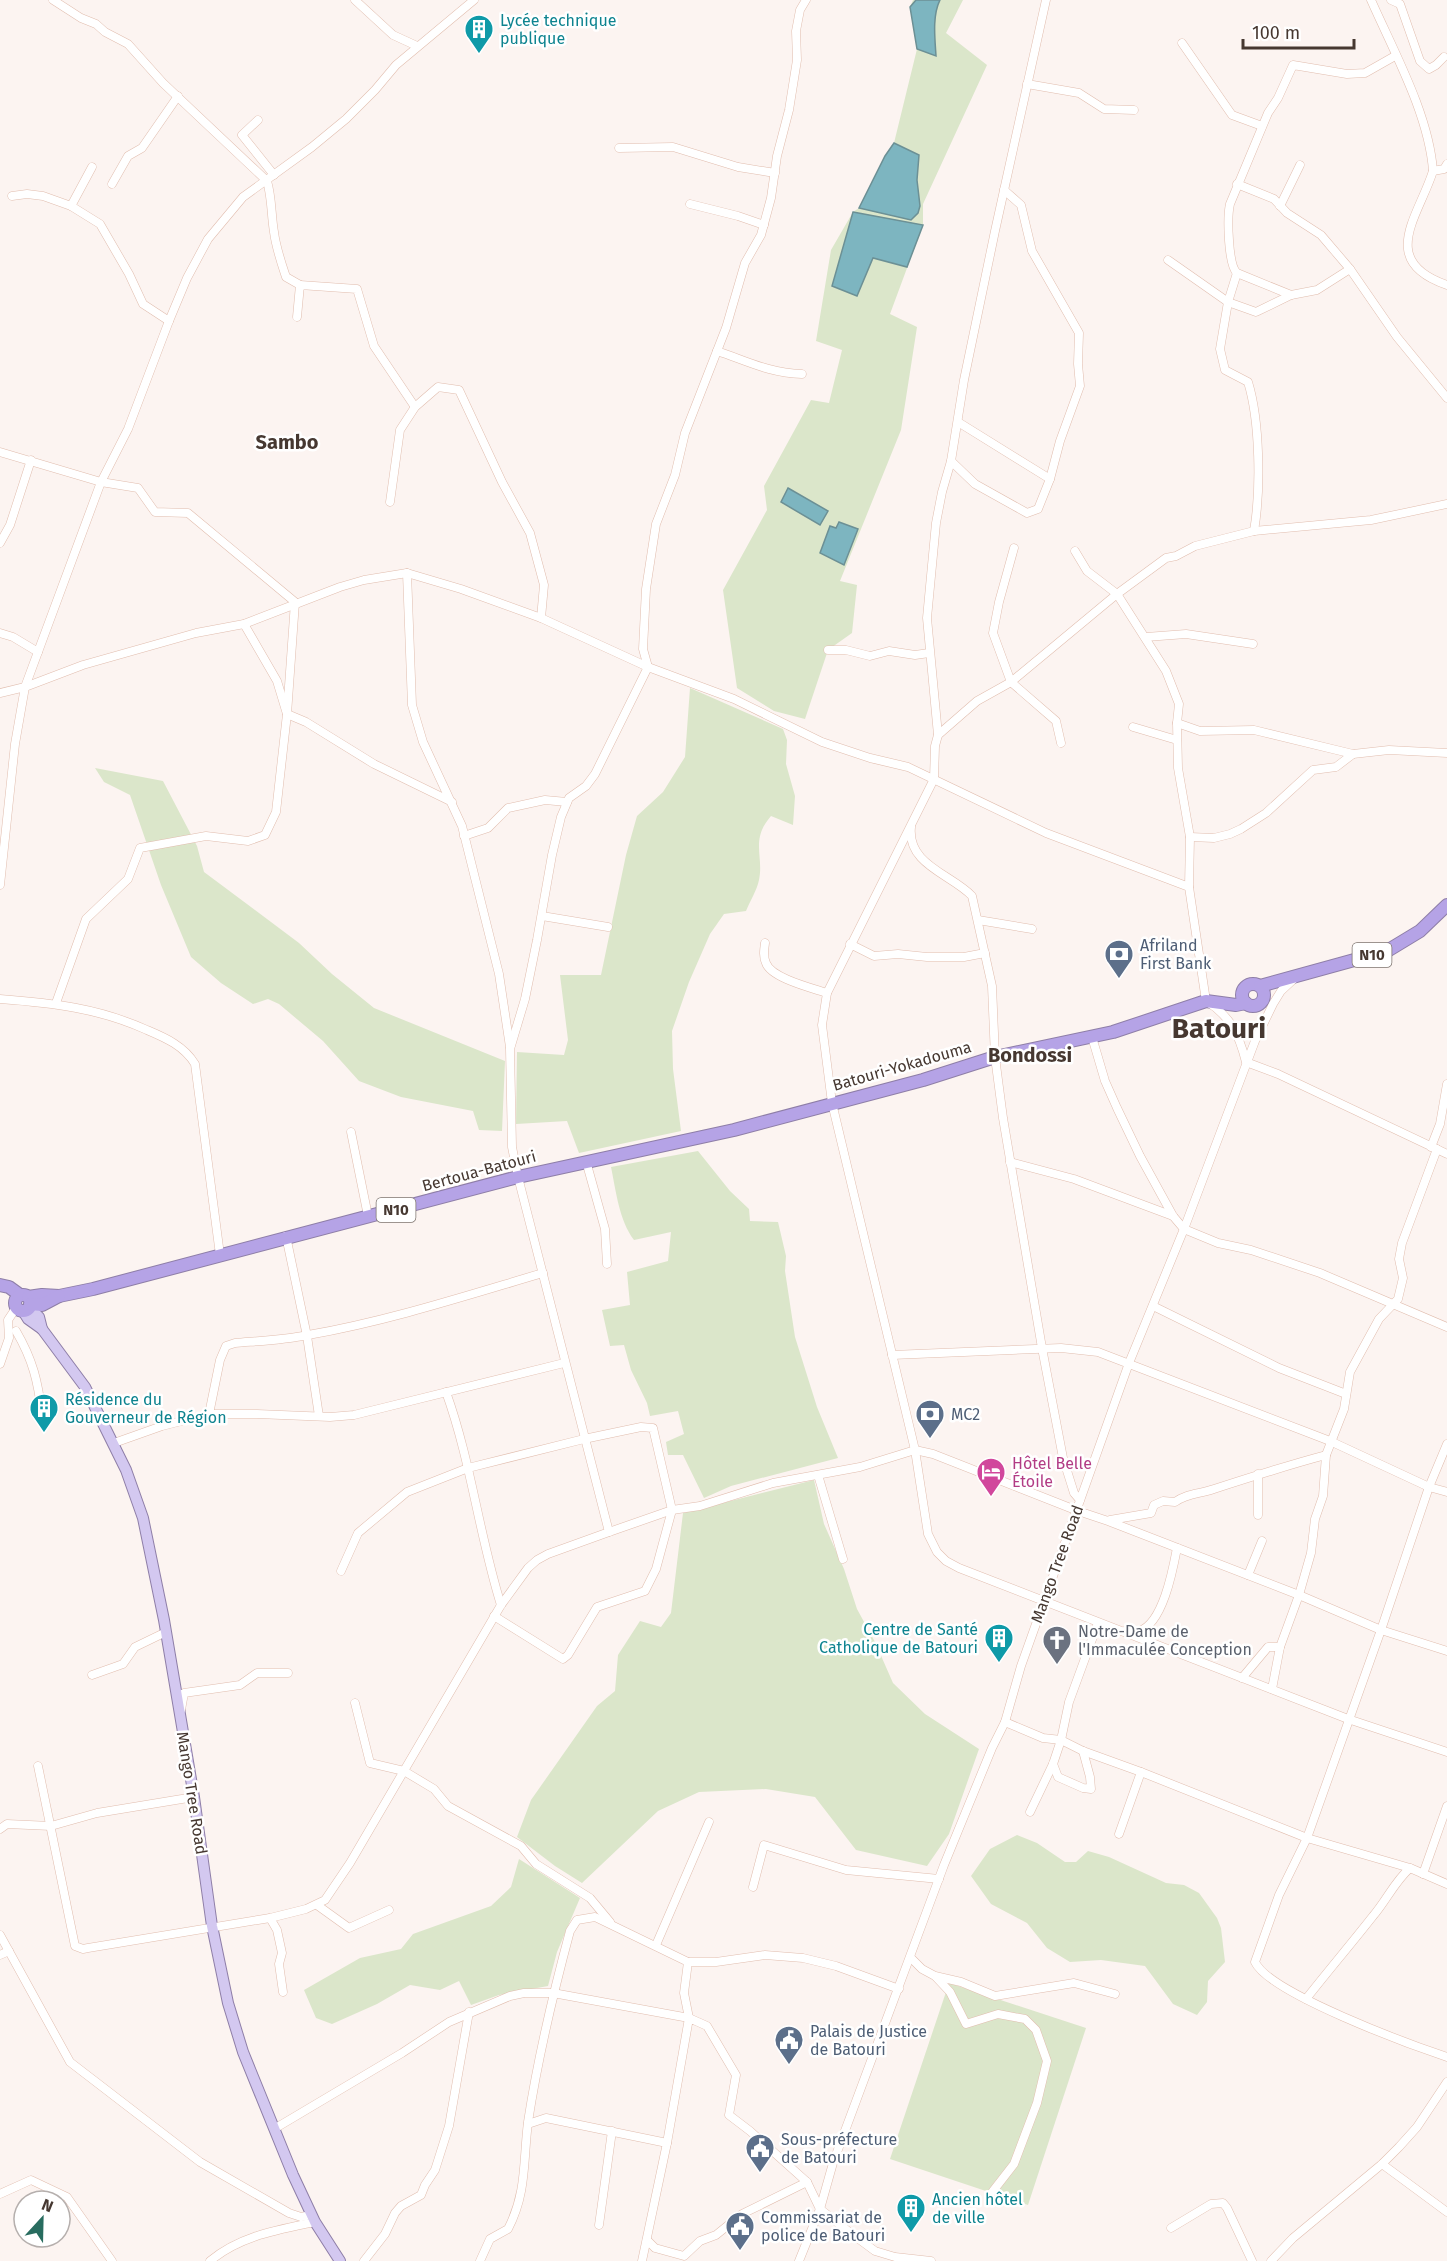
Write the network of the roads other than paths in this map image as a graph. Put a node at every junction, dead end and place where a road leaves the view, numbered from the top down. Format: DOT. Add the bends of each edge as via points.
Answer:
graph roads {
  1 [pos="53,0"];
  2 [pos="356,0"];
  3 [pos="474,0"];
  4 [pos="806,0"];
  5 [pos="1046,0"];
  6 [pos="1371,0"];
  7 [pos="1391,0"];
  8 [pos="1182,43"];
  9 [pos="417,46"];
  10 [pos="1395,56"];
  11 [pos="1444,57"];
  12 [pos="1027,84"];
  13 [pos="178,96"];
  14 [pos="1134,110"];
  15 [pos="258,120"];
  16 [pos="1262,126"];
  17 [pos="619,148"];
  18 [pos="1447,164"];
  19 [pos="1300,165"];
  20 [pos="92,167"];
  21 [pos="1433,171"];
  22 [pos="775,173"];
  23 [pos="271,178"];
  24 [pos="112,184"];
  25 [pos="1237,184"];
  26 [pos="1004,190"];
  27 [pos="12,196"];
  28 [pos="690,204"];
  29 [pos="71,206"];
  30 [pos="1280,206"];
  31 [pos="764,225"];
  32 [pos="1168,260"];
  33 [pos="1350,269"];
  34 [pos="1237,273"];
  35 [pos="300,285"];
  36 [pos="1447,285"];
  37 [pos="1291,295"];
  38 [pos="1228,302"];
  39 [pos="297,317"];
  40 [pos="169,321"];
  41 [pos="717,351"];
  42 [pos="802,374"];
  43 [pos="1447,398"];
  44 [pos="415,407"];
  45 [pos="958,422"];
  46 [pos="0,452"];
  47 [pos="31,460"];
  48 [pos="951,461"];
  49 [pos="1050,479"];
  50 [pos="101,482"];
  51 [pos="1447,494"];
  52 [pos="390,502"];
  53 [pos="1445,504"];
  54 [pos="1254,531"];
  55 [pos="0,543"];
  56 [pos="1014,548"];
  57 [pos="1075,551"];
  58 [pos="406,573"];
  59 [pos="1117,594"];
  60 [pos="295,602"];
  61 [pos="541,618"];
  62 [pos="244,624"];
  63 [pos="0,633"];
  64 [pos="1146,638"];
  65 [pos="1253,644"];
  66 [pos="828,650"];
  67 [pos="38,652"];
  68 [pos="929,653"];
  69 [pos="648,667"];
  70 [pos="1011,682"];
  71 [pos="25,687"];
  72 [pos="0,693"];
  73 [pos="287,714"];
  74 [pos="1177,723"];
  75 [pos="1133,728"];
  76 [pos="938,735"];
  77 [pos="1177,740"];
  78 [pos="1060,743"];
  79 [pos="1447,753"];
  80 [pos="1353,754"];
  81 [pos="934,779"];
  82 [pos="452,802"];
  83 [pos="567,802"];
  84 [pos="911,823"];
  85 [pos="464,836"];
  86 [pos="1190,837"];
  87 [pos="898,850"];
  88 [pos="914,850"];
  89 [pos="0,885"];
  90 [pos="1189,887"];
  91 [pos="1447,905"];
  92 [pos="542,916"];
  93 [pos="978,920"];
  94 [pos="608,927"];
  95 [pos="1032,929"];
  96 [pos="765,943"];
  97 [pos="850,944"];
  98 [pos="985,953"];
  99 [pos="1290,979"];
  100 [pos="1260,986"];
  101 [pos="827,993"];
  102 [pos="1244,997"];
  103 [pos="0,999"];
  104 [pos="1263,1000"];
  105 [pos="1212,1002"];
  106 [pos="56,1003"];
  107 [pos="1092,1037"];
  108 [pos="510,1049"];
  109 [pos="995,1057"];
  110 [pos="1246,1062"];
  111 [pos="1447,1084"];
  112 [pos="832,1103"];
  113 [pos="734,1130"];
  114 [pos="351,1132"];
  115 [pos="1434,1148"];
  116 [pos="1447,1154"];
  117 [pos="586,1161"];
  118 [pos="1010,1162"];
  119 [pos="518,1177"];
  120 [pos="368,1216"];
  121 [pos="1173,1216"];
  122 [pos="1184,1229"];
  123 [pos="286,1236"];
  124 [pos="220,1255"];
  125 [pos="607,1264"];
  126 [pos="543,1273"];
  127 [pos="0,1284"];
  128 [pos="0,1291"];
  129 [pos="23,1304"];
  130 [pos="1392,1305"];
  131 [pos="1153,1306"];
  132 [pos="1447,1327"];
  133 [pos="16,1331"];
  134 [pos="307,1336"];
  135 [pos="9,1338"];
  136 [pos="1042,1348"];
  137 [pos="892,1355"];
  138 [pos="564,1363"];
  139 [pos="1129,1363"];
  140 [pos="0,1364"];
  141 [pos="446,1392"];
  142 [pos="1346,1394"];
  143 [pos="42,1414"];
  144 [pos="209,1414"];
  145 [pos="319,1416"];
  146 [pos="584,1439"];
  147 [pos="1330,1441"];
  148 [pos="114,1443"];
  149 [pos="1447,1444"];
  150 [pos="915,1450"];
  151 [pos="1326,1455"];
  152 [pos="468,1468"];
  153 [pos="1258,1473"];
  154 [pos="818,1475"];
  155 [pos="1429,1487"];
  156 [pos="1447,1492"];
  157 [pos="1080,1500"];
  158 [pos="672,1510"];
  159 [pos="1078,1511"];
  160 [pos="1258,1515"];
  161 [pos="1108,1521"];
  162 [pos="609,1532"];
  163 [pos="1262,1541"];
  164 [pos="1177,1548"];
  165 [pos="843,1559"];
  166 [pos="341,1571"];
  167 [pos="1248,1575"];
  168 [pos="1299,1595"];
  169 [pos="1045,1599"];
  170 [pos="501,1605"];
  171 [pos="494,1616"];
  172 [pos="1098,1623"];
  173 [pos="1381,1630"];
  174 [pos="1119,1631"];
  175 [pos="166,1632"];
  176 [pos="1280,1647"];
  177 [pos="1447,1651"];
  178 [pos="288,1673"];
  179 [pos="92,1675"];
  180 [pos="1242,1678"];
  181 [pos="1272,1689"];
  182 [pos="355,1703"];
  183 [pos="181,1715"];
  184 [pos="1348,1719"];
  185 [pos="1005,1722"];
  186 [pos="1061,1740"];
  187 [pos="1083,1751"];
  188 [pos="1447,1752"];
  189 [pos="1053,1764"];
  190 [pos="38,1766"];
  191 [pos="404,1771"];
  192 [pos="1141,1772"];
  193 [pos="194,1797"];
  194 [pos="1447,1806"];
  195 [pos="1030,1812"];
  196 [pos="709,1822"];
  197 [pos="51,1826"];
  198 [pos="0,1829"];
  199 [pos="1119,1834"];
  200 [pos="1307,1839"];
  201 [pos="1410,1868"];
  202 [pos="1423,1874"];
  203 [pos="939,1879"];
  204 [pos="1447,1884"];
  205 [pos="753,1887"];
  206 [pos="317,1905"];
  207 [pos="389,1910"];
  208 [pos="270,1918"];
  209 [pos="612,1924"];
  210 [pos="212,1926"];
  211 [pos="0,1935"];
  212 [pos="656,1945"];
  213 [pos="9,1951"];
  214 [pos="0,1955"];
  215 [pos="911,1958"];
  216 [pos="688,1962"];
  217 [pos="936,1976"];
  218 [pos="899,1989"];
  219 [pos="283,1992"];
  220 [pos="553,1993"];
  221 [pos="1115,1994"];
  222 [pos="1306,1999"];
  223 [pos="469,2012"];
  224 [pos="689,2018"];
  225 [pos="1447,2056"];
  226 [pos="1447,2082"];
  227 [pos="528,2124"];
  228 [pos="274,2128"];
  229 [pos="612,2131"];
  230 [pos="667,2143"];
  231 [pos="1382,2164"];
  232 [pos="807,2182"];
  233 [pos="993,2191"];
  234 [pos="0,2194"];
  235 [pos="820,2209"];
  236 [pos="1447,2212"];
  237 [pos="313,2218"];
  238 [pos="599,2224"];
  239 [pos="1171,2228"];
  240 [pos="647,2240"];
  241 [pos="112,2261"];
  242 [pos="210,2261"];
  243 [pos="340,2261"];
  244 [pos="364,2261"];
  245 [pos="480,2261"];
  246 [pos="642,2261"];
  247 [pos="798,2261"];
  248 [pos="931,2261"];
  249 [pos="1252,2261"];
  250 [pos="1271,2261"];
  1 -- 13 [label="street" via="128,44"];
  2 -- 9 [label="street" via="393,35"];
  3 -- 9 [label="street"];
  4 -- 22 [label="street" via="796,31 796,72"];
  5 -- 12 [label="street"];
  6 -- 10 [label="street"];
  7 -- 11 [label="street" via="1400,4 1420,61 1429,69"];
  8 -- 16 [label="street" via="1232,115"];
  9 -- 23 [label="street" via="346,119"];
  10 -- 16 [label="street" via="1365,73 1293,65"];
  10 -- 21 [label="street" via="1430,141"];
  12 -- 14 [label="street" via="1079,93 1104,109"];
  12 -- 26 [label="street"];
  13 -- 23 [label="street"];
  13 -- 24 [label="street" via="142,148 128,156"];
  15 -- 23 [label="street" via="242,135"];
  16 -- 25 [label="street"];
  17 -- 22 [label="street" via="673,147 738,167"];
  18 -- 21 [label="street" via="1444,169"];
  19 -- 30 [label="street"];
  20 -- 29 [label="street"];
  21 -- 36 [label="street" via="1413,217 1407,246 1420,270"];
  22 -- 31 [label="street"];
  23 -- 35 [label="street" via="276,247 286,277"];
  23 -- 40 [label="street" via="243,197 208,239"];
  25 -- 30 [label="street" via="1274,199"];
  25 -- 34 [label="street" via="1227,216 1231,263"];
  26 -- 45 [label="street"];
  26 -- 49 [label="street" via="1021,206 1032,251 1079,333 1080,386"];
  27 -- 29 [label="street" via="43,196"];
  28 -- 31 [label="street"];
  29 -- 40 [label="street" via="100,224 143,304"];
  30 -- 33 [label="street" via="1321,235"];
  31 -- 41 [label="street" via="745,263"];
  32 -- 38 [label="street"];
  33 -- 37 [label="street" via="1317,290"];
  33 -- 43 [label="street" via="1397,337"];
  34 -- 37 [label="street"];
  34 -- 38 [label="street"];
  35 -- 39 [label="street"];
  35 -- 44 [label="street" via="357,289 374,346"];
  37 -- 38 [label="street" via="1256,312"];
  38 -- 54 [label="street" via="1220,349 1225,370 1248,382 1254,401 1259,500"];
  40 -- 50 [label="street" via="128,429"];
  41 -- 42 [label="street" via="759,368"];
  41 -- 69 [label="street" via="656,524 646,589 644,649"];
  44 -- 52 [label="street" via="400,430"];
  44 -- 61 [label="street" via="438,387 459,390 530,534 544,585"];
  45 -- 48 [label="street"];
  45 -- 49 [label="street"];
  46 -- 47 [label="street"];
  47 -- 50 [label="street"];
  47 -- 55 [label="street" via="10,525"];
  48 -- 49 [label="street" via="975,484 1027,513 1038,509"];
  48 -- 68 [label="street" via="936,523 927,618"];
  50 -- 60 [label="street" via="138,488 155,512 188,513"];
  50 -- 67 [label="street"];
  51 -- 53 [label="street"];
  53 -- 54 [label="street" via="1371,520"];
  54 -- 59 [label="street" via="1166,558"];
  56 -- 70 [label="street" via="993,633"];
  57 -- 59 [label="street" via="1087,571"];
  58 -- 60 [label="street" via="364,580"];
  58 -- 61 [label="street"];
  58 -- 82 [label="street" via="412,705 423,742"];
  59 -- 64 [label="street"];
  59 -- 70 [label="street"];
  60 -- 62 [label="street"];
  60 -- 73 [label="street"];
  61 -- 69 [label="street"];
  62 -- 71 [label="street" via="195,633"];
  62 -- 73 [label="street" via="277,681"];
  63 -- 67 [label="street"];
  64 -- 65 [label="street" via="1186,634"];
  64 -- 74 [label="street" via="1170,677 1179,704"];
  66 -- 68 [label="street" via="870,656 889,651"];
  67 -- 71 [label="street"];
  68 -- 76 [label="street"];
  69 -- 81 [label="street" via="734,699 822,742 908,766"];
  69 -- 83 [label="street" via="594,774"];
  70 -- 76 [label="street" via="977,701"];
  70 -- 78 [label="street" via="1056,721"];
  71 -- 72 [label="street"];
  71 -- 89 [label="street"];
  73 -- 82 [label="street" via="374,764"];
  73 -- 106 [label="street" via="276,812 265,835 248,841 206,836 140,848 128,879 86,919"];
  74 -- 77 [label="street"];
  74 -- 80 [label="street" via="1200,731 1254,730"];
  75 -- 77 [label="street"];
  76 -- 81 [label="street"];
  77 -- 86 [label="street"];
  79 -- 80 [label="street" via="1389,750"];
  80 -- 86 [label="street" via="1336,767 1313,770 1266,813 1241,829 1214,838"];
  81 -- 84 [label="street"];
  81 -- 90 [label="street" via="1046,833"];
  82 -- 85 [label="street"];
  83 -- 85 [label="street" via="544,800 508,808 488,828"];
  83 -- 92 [label="street" via="554,843"];
  84 -- 87 [label="street"];
  84 -- 88 [label="street"];
  85 -- 108 [label="street" via="499,974"];
  86 -- 90 [label="street"];
  87 -- 88 [label="street"];
  87 -- 97 [label="street"];
  88 -- 93 [label="street" via="925,863 962,885 972,896"];
  90 -- 105 [label="street"];
  91 -- 99 [label="highway, N10" via="1420,931 1387,951"];
  92 -- 94 [label="street"];
  92 -- 108 [label="street"];
  93 -- 95 [label="street"];
  93 -- 98 [label="street"];
  96 -- 101 [label="street" via="765,962 771,971"];
  97 -- 98 [label="street" via="874,956 964,957"];
  97 -- 101 [label="street"];
  98 -- 109 [label="street" via="992,986"];
  99 -- 100 [label="highway, N10"];
  99 -- 104 [label="highway, N10"];
  99 -- 110 [label="street, Mango Tree Road" via="1273,1004"];
  100 -- 102 [label="highway" via="1250,984"];
  100 -- 104 [label="highway"];
  101 -- 112 [label="street" via="822,1025"];
  102 -- 104 [label="highway" via="1256,1006"];
  102 -- 105 [label="highway, Batouri-Yokadouma / N10" via="1236,1005"];
  103 -- 106 [label="street"];
  105 -- 107 [label="highway, Batouri-Yokadouma / N10"];
  105 -- 110 [label="street" via="1226,1016 1242,1045"];
  106 -- 124 [label="street" via="103,1012 131,1023 167,1039 195,1064"];
  107 -- 109 [label="highway, Batouri-Yokadouma / N10"];
  107 -- 121 [label="street" via="1117,1108"];
  108 -- 119 [label="street" via="512,1147"];
  109 -- 112 [label="highway, Batouri-Yokadouma / N10"];
  109 -- 118 [label="street"];
  110 -- 115 [label="street"];
  110 -- 122 [label="street, Mango Tree Road"];
  111 -- 115 [label="street"];
  112 -- 113 [label="highway, Batouri-Yokadouma / N10"];
  112 -- 137 [label="street"];
  113 -- 117 [label="highway, Bertoua-Batouri / N10"];
  114 -- 120 [label="street"];
  115 -- 116 [label="street"];
  115 -- 130 [label="street" via="1402,1243 1399,1259 1403,1278 1398,1299"];
  117 -- 119 [label="highway, Bertoua-Batouri / N10"];
  117 -- 125 [label="street" via="605,1229"];
  118 -- 121 [label="street" via="1074,1179"];
  118 -- 136 [label="street"];
  119 -- 120 [label="highway, Bertoua-Batouri / N10"];
  119 -- 126 [label="street"];
  120 -- 123 [label="highway, Bertoua-Batouri / N10"];
  121 -- 122 [label="street"];
  122 -- 130 [label="street" via="1218,1243 1310,1269"];
  122 -- 131 [label="street, Mango Tree Road"];
  123 -- 124 [label="highway, Bertoua-Batouri / N10"];
  123 -- 134 [label="street"];
  124 -- 129 [label="highway, Bertoua-Batouri / N10" via="59,1296 42,1305"];
  126 -- 134 [label="street" via="425,1309"];
  126 -- 138 [label="street"];
  127 -- 129 [label="highway" via="15,1291"];
  128 -- 129 [label="highway"];
  129 -- 133 [label="street" via="21,1324"];
  129 -- 135 [label="street" via="8,1320"];
  129 -- 148 [label="main road, Mango Tree Road" via="28,1319 42,1329 85,1386"];
  130 -- 132 [label="street"];
  130 -- 142 [label="street" via="1379,1319 1350,1371"];
  131 -- 139 [label="street, Mango Tree Road"];
  131 -- 142 [label="street" via="1279,1368"];
  133 -- 135 [label="street"];
  133 -- 143 [label="street" via="28,1350 37,1377"];
  134 -- 144 [label="street" via="226,1346"];
  134 -- 145 [label="street"];
  135 -- 140 [label="street"];
  136 -- 137 [label="street"];
  136 -- 139 [label="street" via="1087,1350"];
  136 -- 157 [label="street" via="1063,1458"];
  137 -- 150 [label="street"];
  138 -- 141 [label="street"];
  138 -- 146 [label="street"];
  139 -- 147 [label="street"];
  139 -- 157 [label="street, Mango Tree Road"];
  141 -- 145 [label="street" via="354,1415"];
  141 -- 152 [label="street"];
  142 -- 147 [label="street"];
  144 -- 145 [label="street"];
  144 -- 148 [label="street"];
  146 -- 152 [label="street"];
  146 -- 158 [label="street" via="653,1428"];
  146 -- 162 [label="street"];
  147 -- 151 [label="street"];
  147 -- 155 [label="street"];
  148 -- 175 [label="main road, Mango Tree Road" via="143,1518"];
  149 -- 155 [label="street"];
  150 -- 154 [label="street"];
  150 -- 159 [label="street"];
  150 -- 169 [label="street" via="928,1534 937,1552 959,1568"];
  151 -- 153 [label="street"];
  151 -- 168 [label="street" via="1323,1496"];
  152 -- 166 [label="street" via="407,1492 358,1533"];
  152 -- 170 [label="street"];
  153 -- 160 [label="street"];
  153 -- 161 [label="street" via="1175,1502 1154,1504 1151,1513"];
  154 -- 158 [label="street"];
  154 -- 165 [label="street"];
  155 -- 156 [label="street"];
  155 -- 173 [label="street"];
  157 -- 159 [label="street, Mango Tree Road"];
  158 -- 162 [label="street"];
  158 -- 171 [label="street" via="649,1587 597,1607 565,1658 560,1659"];
  159 -- 161 [label="street"];
  159 -- 169 [label="street, Mango Tree Road"];
  161 -- 164 [label="street"];
  162 -- 170 [label="street" via="537,1560"];
  163 -- 167 [label="street"];
  164 -- 167 [label="street"];
  164 -- 174 [label="street" via="1155,1619 1140,1631"];
  167 -- 168 [label="street"];
  168 -- 173 [label="street"];
  168 -- 176 [label="street"];
  169 -- 172 [label="street"];
  169 -- 185 [label="street, Mango Tree Road"];
  170 -- 171 [label="street"];
  171 -- 191 [label="street"];
  172 -- 174 [label="street"];
  172 -- 186 [label="street" via="1069,1702"];
  173 -- 177 [label="street"];
  173 -- 184 [label="street"];
  174 -- 180 [label="street"];
  175 -- 179 [label="street" via="135,1647 123,1665"];
  175 -- 183 [label="main road, Mango Tree Road"];
  176 -- 180 [label="street" via="1268,1647"];
  176 -- 181 [label="street"];
  178 -- 183 [label="street" via="257,1673 240,1685 184,1693"];
  180 -- 181 [label="street"];
  181 -- 184 [label="street"];
  182 -- 191 [label="street" via="370,1763"];
  183 -- 193 [label="main road, Mango Tree Road"];
  184 -- 188 [label="street"];
  184 -- 200 [label="street"];
  185 -- 186 [label="street" via="1043,1738"];
  185 -- 203 [label="street, Mango Tree Road"];
  186 -- 187 [label="street"];
  186 -- 189 [label="street"];
  187 -- 189 [label="street" via="1091,1789 1058,1777"];
  187 -- 192 [label="street"];
  189 -- 195 [label="street"];
  190 -- 197 [label="street"];
  191 -- 206 [label="street" via="331,1894"];
  191 -- 209 [label="street" via="434,1789 448,1806 521,1846 536,1864 590,1898"];
  192 -- 199 [label="street"];
  192 -- 200 [label="street"];
  193 -- 197 [label="street" via="97,1813"];
  193 -- 210 [label="main road, Mango Tree Road"];
  194 -- 202 [label="street"];
  196 -- 212 [label="street"];
  197 -- 198 [label="street" via="7,1824"];
  197 -- 210 [label="street" via="78,1948"];
  200 -- 201 [label="street"];
  200 -- 222 [label="street" via="1279,1895 1255,1962"];
  201 -- 202 [label="street"];
  201 -- 222 [label="street"];
  202 -- 204 [label="street"];
  203 -- 205 [label="street" via="846,1870 764,1845"];
  203 -- 215 [label="street, Mango Tree Road"];
  206 -- 207 [label="street" via="349,1928"];
  206 -- 208 [label="street"];
  208 -- 210 [label="street"];
  208 -- 219 [label="street" via="282,1953 279,1964"];
  209 -- 212 [label="street"];
  209 -- 220 [label="street" via="595,1917 577,1920 570,1930"];
  210 -- 228 [label="main road, Mango Tree Road" via="243,2052"];
  211 -- 213 [label="street"];
  212 -- 216 [label="street"];
  213 -- 214 [label="street"];
  213 -- 237 [label="street" via="70,2062 200,2162 289,2213"];
  215 -- 217 [label="street"];
  215 -- 218 [label="street, Mango Tree Road"];
  216 -- 218 [label="street" via="765,1955 803,1958"];
  216 -- 224 [label="street" via="684,1993"];
  217 -- 221 [label="street" via="999,1997 1074,1983"];
  217 -- 233 [label="street" via="950,1992 966,2024 998,2014 1025,2019 1036,2030 1045,2053 1047,2061 1037,2103 1014,2163"];
  218 -- 235 [label="street, Mango Tree Road" via="833,2163"];
  220 -- 223 [label="street" via="510,1996"];
  220 -- 224 [label="street"];
  220 -- 227 [label="street"];
  222 -- 225 [label="street" via="1349,2020"];
  223 -- 228 [label="street"];
  223 -- 244 [label="street" via="449,2126 435,2170 421,2195 395,2213"];
  224 -- 230 [label="street"];
  224 -- 232 [label="street" via="706,2026 736,2075 729,2115"];
  226 -- 231 [label="street" via="1416,2127"];
  227 -- 229 [label="street" via="546,2118"];
  227 -- 245 [label="street" via="526,2162 515,2216 508,2229 490,2239"];
  228 -- 237 [label="main road, Mango Tree Road"];
  229 -- 230 [label="street"];
  229 -- 238 [label="street"];
  230 -- 240 [label="street"];
  231 -- 236 [label="street"];
  231 -- 250 [label="street"];
  232 -- 235 [label="street"];
  232 -- 240 [label="street" via="742,2214 684,2256 655,2248"];
  234 -- 241 [label="street" via="30,2180 67,2197"];
  235 -- 247 [label="street, Mango Tree Road"];
  235 -- 248 [label="street" via="875,2251"];
  237 -- 242 [label="street" via="243,2241"];
  237 -- 243 [label="main road, Mango Tree Road"];
  239 -- 249 [label="street" via="1211,2204 1223,2204"];
  240 -- 246 [label="street"];
}
